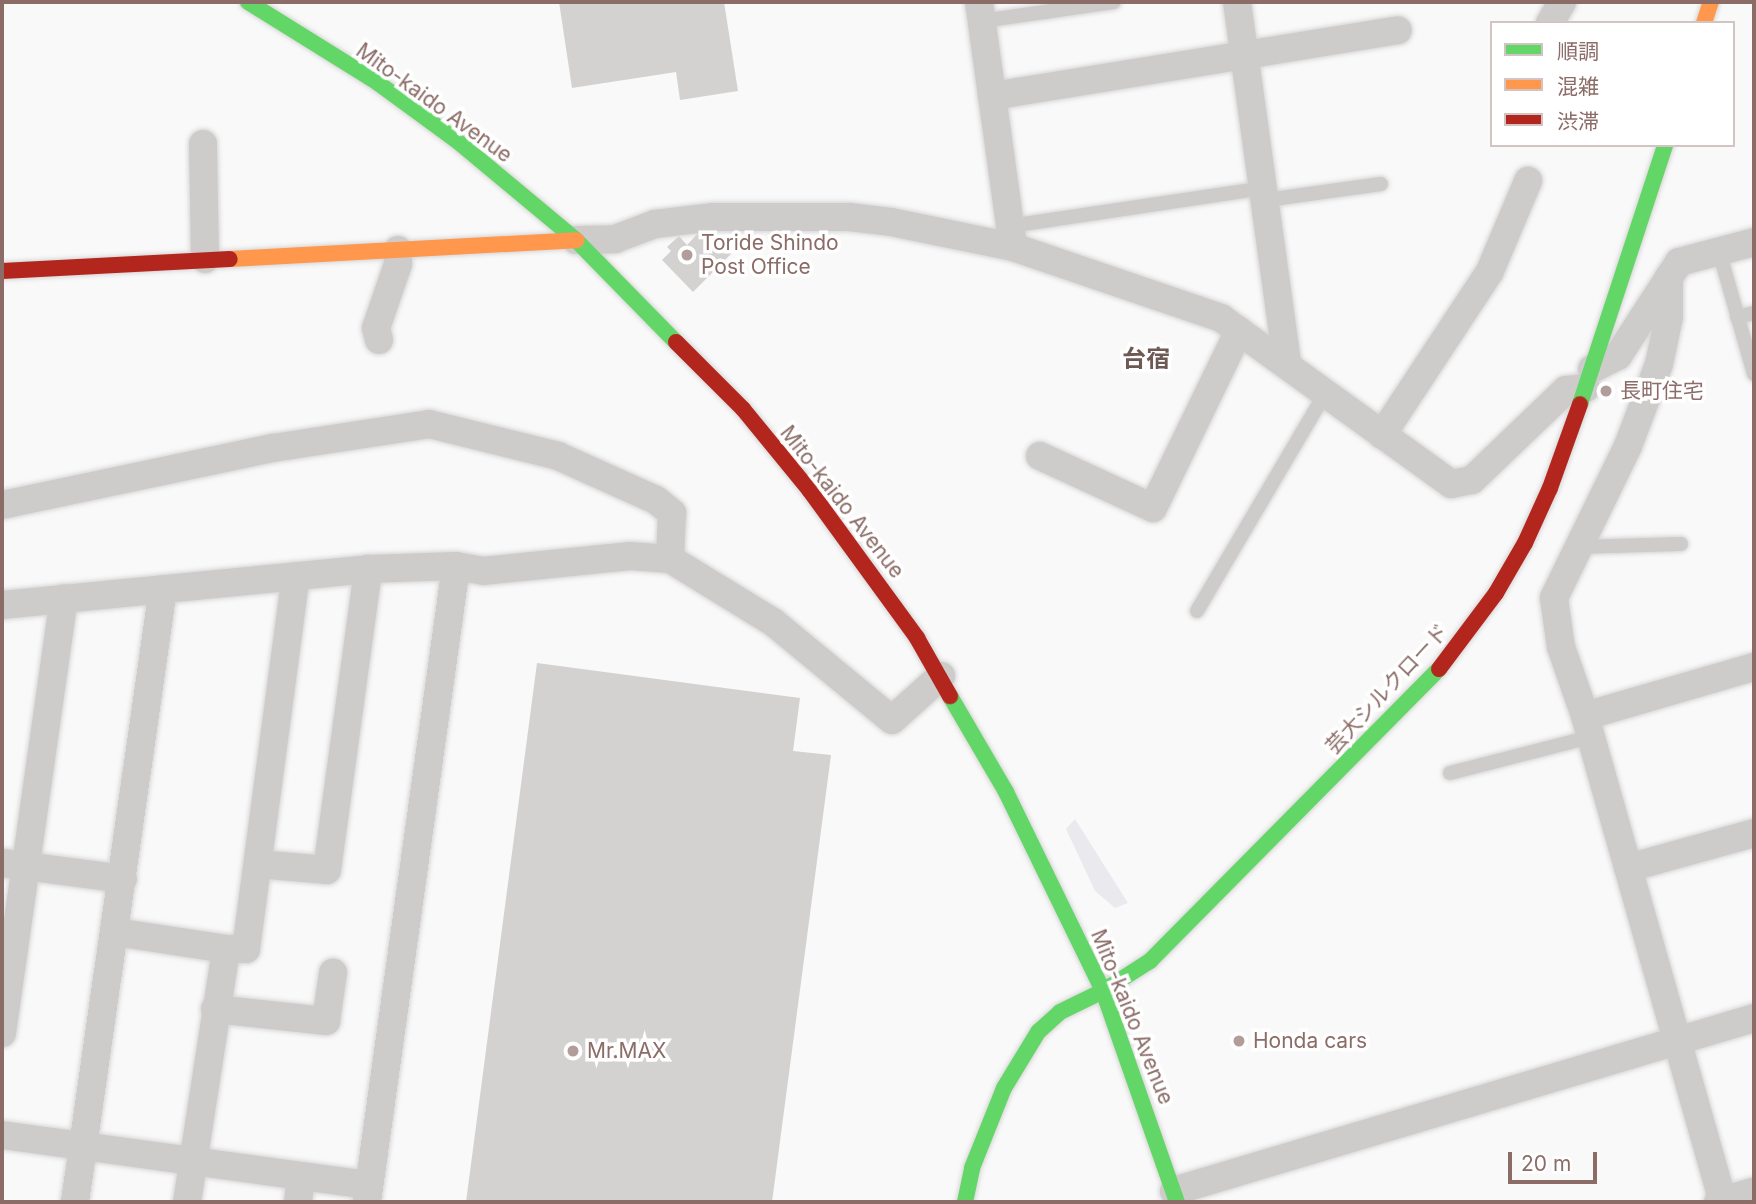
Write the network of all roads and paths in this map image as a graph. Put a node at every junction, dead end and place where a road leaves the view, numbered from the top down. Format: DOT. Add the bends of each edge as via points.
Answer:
graph roads {
  1 [pos="248,2"];
  2 [pos="1114,2"];
  3 [pos="1237,2"];
  4 [pos="1562,2"];
  5 [pos="1711,2"];
  6 [pos="277,9"];
  7 [pos="981,11"];
  8 [pos="1551,21"];
  9 [pos="1705,21"];
  10 [pos="1398,30"];
  11 [pos="1244,53"];
  12 [pos="992,96"];
  13 [pos="203,145"];
  14 [pos="1664,147"];
  15 [pos="1528,181"];
  16 [pos="1381,184"];
  17 [pos="1265,194"];
  18 [pos="1011,237"];
  19 [pos="576,240"];
  20 [pos="1754,242"];
  21 [pos="398,250"];
  22 [pos="1719,251"];
  23 [pos="205,258"];
  24 [pos="2,271"];
  25 [pos="1669,277"];
  26 [pos="1754,313"];
  27 [pos="1737,317"];
  28 [pos="1239,331"];
  29 [pos="379,340"];
  30 [pos="1287,364"];
  31 [pos="1754,373"];
  32 [pos="1589,378"];
  33 [pos="1326,392"];
  34 [pos="1382,435"];
  35 [pos="1041,456"];
  36 [pos="2,505"];
  37 [pos="1681,544"];
  38 [pos="1579,547"];
  39 [pos="670,559"];
  40 [pos="456,566"];
  41 [pos="368,569"];
  42 [pos="296,576"];
  43 [pos="163,589"];
  44 [pos="64,598"];
  45 [pos="2,605"];
  46 [pos="1197,611"];
  47 [pos="1754,667"];
  48 [pos="940,676"];
  49 [pos="1588,727"];
  50 [pos="1450,774"];
  51 [pos="1754,833"];
  52 [pos="258,864"];
  53 [pos="15,865"];
  54 [pos="1628,868"];
  55 [pos="123,879"];
  56 [pos="115,932"];
  57 [pos="226,949"];
  58 [pos="333,973"];
  59 [pos="1103,991"];
  60 [pos="215,1009"];
  61 [pos="1754,1018"];
  62 [pos="2,1033"];
  63 [pos="1678,1041"];
  64 [pos="2,1135"];
  65 [pos="83,1146"];
  66 [pos="193,1161"];
  67 [pos="300,1189"];
  68 [pos="1754,1192"];
  69 [pos="368,1194"];
  70 [pos="1176,1196"];
  71 [pos="75,1202"];
  72 [pos="187,1202"];
  73 [pos="965,1202"];
  74 [pos="1721,1202"];
  1 -- 6 [label="street, Mito-kaido Avenue"];
  2 -- 7 [label="lane"];
  3 -- 11 [label="street"];
  4 -- 8 [label="street"];
  5 -- 9 [label="street"];
  6 -- 19 [label="street, Mito-kaido Avenue" via="456,140"];
  7 -- 12 [label="street"];
  10 -- 11 [label="street"];
  11 -- 12 [label="street"];
  11 -- 17 [label="street"];
  12 -- 18 [label="street"];
  13 -- 23 [label="street"];
  14 -- 32 [label="street, 芸大シルクロード"];
  15 -- 34 [label="street" via="1490,271"];
  16 -- 17 [label="lane"];
  17 -- 18 [label="lane"];
  17 -- 30 [label="street"];
  18 -- 19 [label="street" via="849,217 714,217 655,224 615,239"];
  18 -- 28 [label="street" via="1221,318"];
  19 -- 21 [label="street"];
  19 -- 48 [label="street, Mito-kaido Avenue" via="743,409 872,573"];
  20 -- 22 [label="street"];
  21 -- 23 [label="street"];
  21 -- 29 [label="street" via="398,264 376,328"];
  22 -- 25 [label="street" via="1679,262"];
  22 -- 27 [label="lane"];
  23 -- 24 [label="street"];
  25 -- 32 [label="street" via="1618,356"];
  25 -- 38 [label="street" via="1669,317 1659,364 1628,446"];
  26 -- 27 [label="lane"];
  27 -- 31 [label="lane"];
  28 -- 30 [label="street"];
  28 -- 35 [label="street" via="1153,508"];
  30 -- 33 [label="street"];
  32 -- 34 [label="street" via="1566,390 1472,480 1451,484"];
  32 -- 59 [label="street, 芸大シルクロード" via="1550,488 1524,543 1463,640 1184,928 1150,961"];
  33 -- 34 [label="street"];
  33 -- 46 [label="lane"];
  36 -- 39 [label="street" via="273,448 429,424 558,456 656,500 672,513"];
  37 -- 38 [label="lane"];
  38 -- 49 [label="street" via="1553,598 1561,647"];
  39 -- 40 [label="street" via="630,556 483,571"];
  39 -- 48 [label="street" via="773,622 892,720"];
  40 -- 41 [label="street"];
  40 -- 69 [label="street"];
  41 -- 42 [label="street"];
  41 -- 52 [label="street" via="327,870"];
  42 -- 43 [label="street"];
  42 -- 52 [label="street"];
  43 -- 44 [label="street"];
  43 -- 55 [label="street"];
  44 -- 45 [label="street"];
  44 -- 53 [label="street"];
  47 -- 49 [label="street"];
  48 -- 59 [label="street, Mito-kaido Avenue" via="1006,792"];
  49 -- 50 [label="lane"];
  49 -- 54 [label="street"];
  51 -- 54 [label="street"];
  52 -- 57 [label="street" via="246,949"];
  53 -- 55 [label="street"];
  53 -- 62 [label="street"];
  54 -- 63 [label="street"];
  55 -- 56 [label="street"];
  56 -- 57 [label="street"];
  56 -- 65 [label="street"];
  57 -- 60 [label="street"];
  58 -- 60 [label="street" via="326,1021"];
  59 -- 70 [label="street, Mito-kaido Avenue"];
  59 -- 73 [label="street, 芸大シルクロード" via="1059,1012 1020,1059 987,1127"];
  60 -- 66 [label="street"];
  61 -- 63 [label="street"];
  63 -- 70 [label="street"];
  63 -- 74 [label="street"];
  64 -- 65 [label="street"];
  65 -- 66 [label="street"];
  65 -- 71 [label="street"];
  66 -- 67 [label="street"];
  66 -- 72 [label="street"];
  67 -- 69 [label="street"];
  68 -- 74 [label="street"];
}
